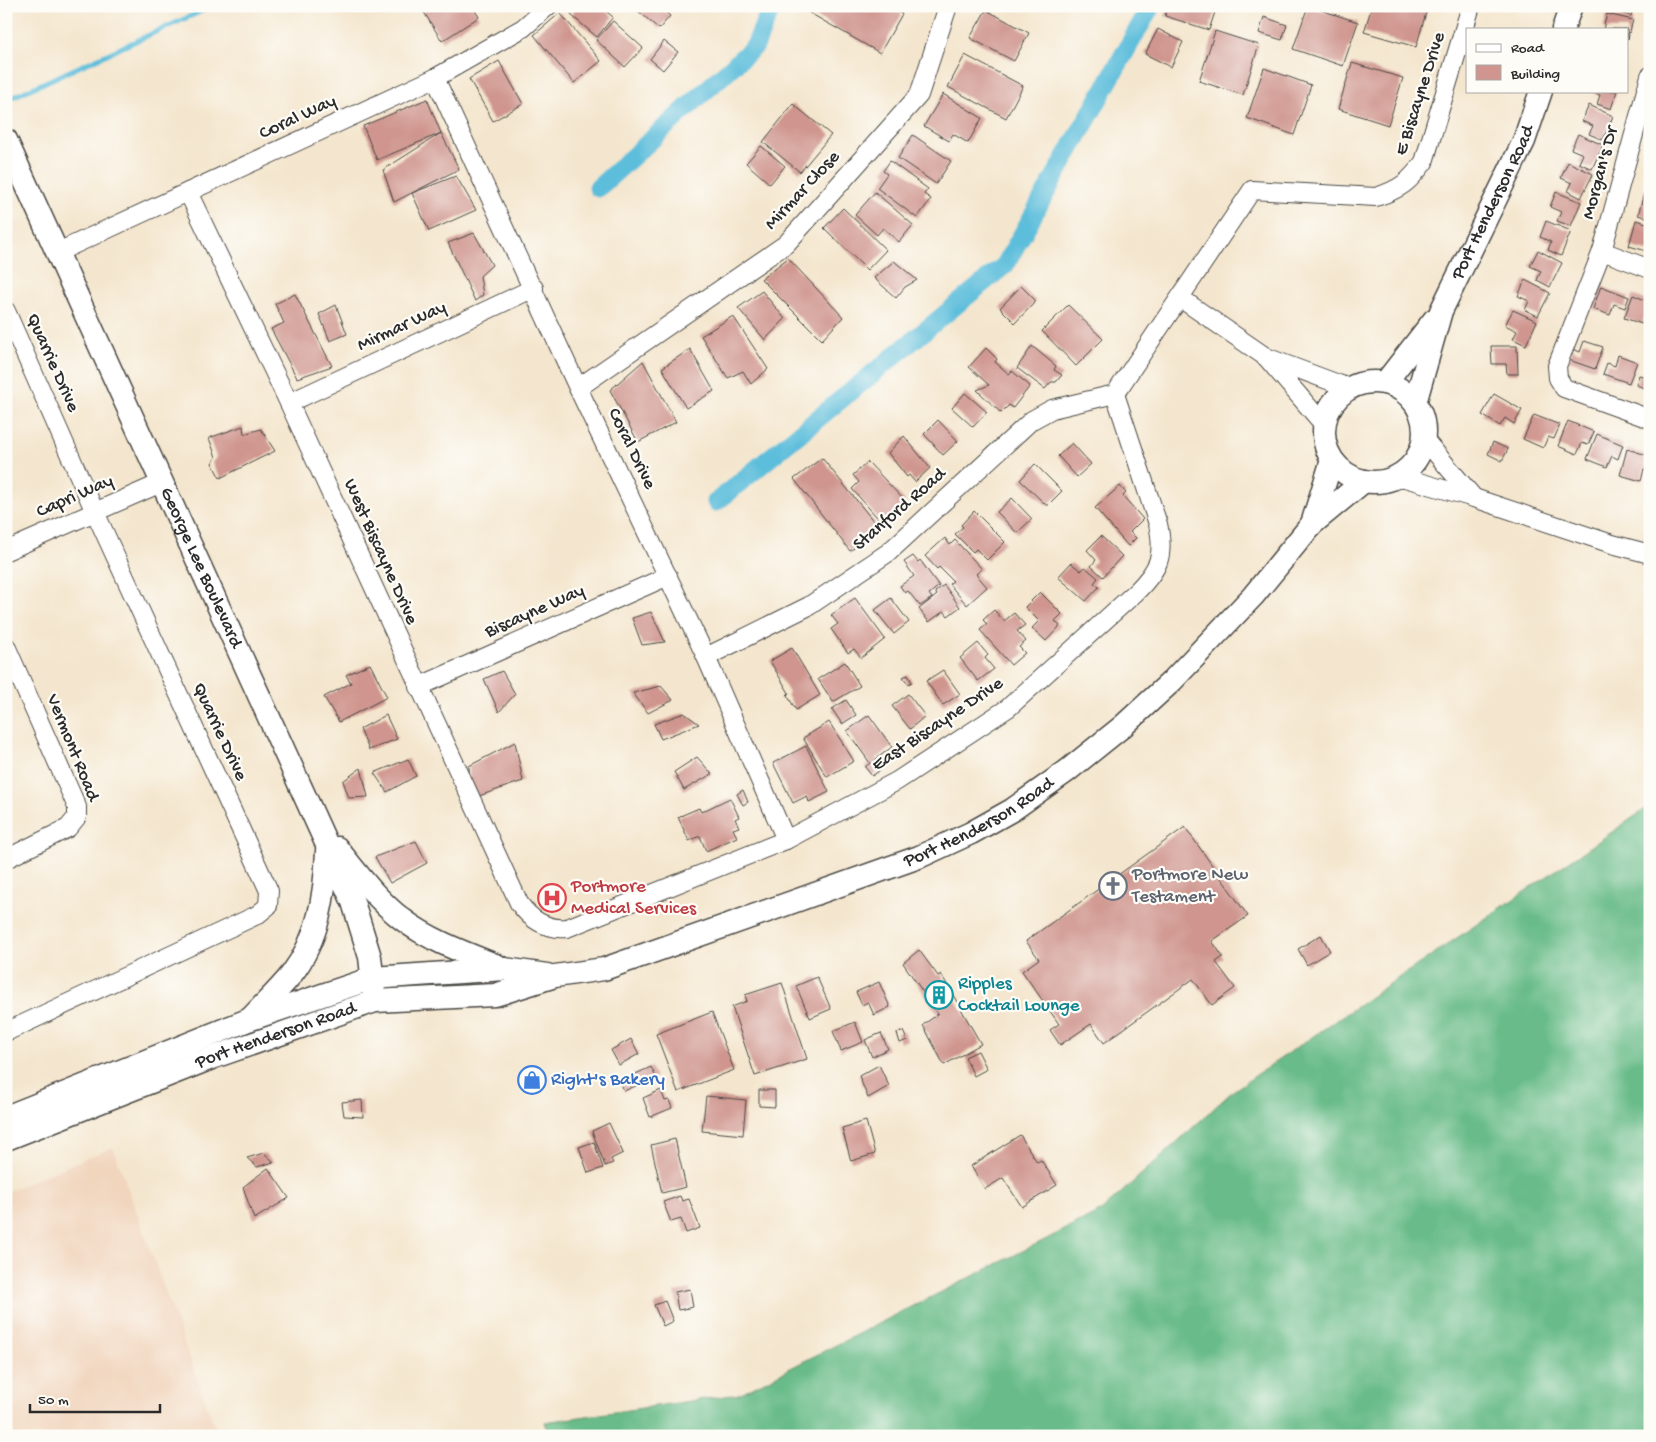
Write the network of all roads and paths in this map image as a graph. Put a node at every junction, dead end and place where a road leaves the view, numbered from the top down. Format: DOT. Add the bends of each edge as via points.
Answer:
graph roads {
  1 [pos="548,6"];
  2 [pos="948,6"];
  3 [pos="1471,6"];
  4 [pos="1570,6"];
  5 [pos="1563,28"];
  6 [pos="1650,76"];
  7 [pos="436,78"];
  8 [pos="1541,92"];
  9 [pos="6,140"];
  10 [pos="188,192"];
  11 [pos="1602,251"];
  12 [pos="58,252"];
  13 [pos="1650,269"];
  14 [pos="534,288"];
  15 [pos="1180,298"];
  16 [pos="6,311"];
  17 [pos="1441,311"];
  18 [pos="1266,357"];
  19 [pos="1385,383"];
  20 [pos="578,388"];
  21 [pos="1349,388"];
  22 [pos="1116,394"];
  23 [pos="1415,402"];
  24 [pos="289,403"];
  25 [pos="1650,419"];
  26 [pos="1324,425"];
  27 [pos="1424,439"];
  28 [pos="1332,460"];
  29 [pos="1398,476"];
  30 [pos="1364,481"];
  31 [pos="161,483"];
  32 [pos="1474,498"];
  33 [pos="95,512"];
  34 [pos="1312,524"];
  35 [pos="6,551"];
  36 [pos="1650,554"];
  37 [pos="668,576"];
  38 [pos="6,646"];
  39 [pos="706,657"];
  40 [pos="418,687"];
  41 [pos="318,824"];
  42 [pos="786,840"];
  43 [pos="328,845"];
  44 [pos="6,859"];
  45 [pos="541,924"];
  46 [pos="505,969"];
  47 [pos="555,976"];
  48 [pos="373,978"];
  49 [pos="375,1001"];
  50 [pos="248,1020"];
  51 [pos="6,1032"];
  52 [pos="6,1117"];
  53 [pos="6,1139"];
  1 -- 7 [label="street, Coral Way" via="523,28"];
  2 -- 20 [label="street, Mirmar Close" via="919,95 786,244"];
  3 -- 15 [label="street, E Biscayne Drive" via="1424,162 1412,178 1396,190 1376,197 1252,190"];
  4 -- 5 [label="main road"];
  6 -- 11 [label="street, Morgan's Dr"];
  7 -- 10 [label="street, Coral Way"];
  7 -- 14 [label="street, Coral Drive"];
  8 -- 17 [label="main road, Port Henderson Road" via="1524,141"];
  9 -- 12 [label="main road, George Lee Boulevard"];
  10 -- 12 [label="street, Coral Way"];
  10 -- 24 [label="street, West Biscayne Drive"];
  11 -- 13 [label="street"];
  11 -- 25 [label="street, Morgan's Dr" via="1557,366 1558,378 1564,388"];
  12 -- 31 [label="main road, George Lee Boulevard"];
  14 -- 20 [label="street, Coral Drive"];
  14 -- 24 [label="street, Mirmar Way"];
  15 -- 18 [label="street"];
  15 -- 22 [label="street"];
  16 -- 33 [label="street, Quarrie Drive"];
  17 -- 19 [label="main road, Port Henderson Road"];
  17 -- 23 [label="main road, Port Henderson Road"];
  18 -- 21 [label="street"];
  18 -- 26 [label="street"];
  19 -- 21 [label="main road" via="1366,382"];
  19 -- 23 [label="main road" via="1402,390"];
  20 -- 37 [label="street, Coral Drive"];
  21 -- 26 [label="main road" via="1332,404"];
  22 -- 39 [label="street, Stanford Road" via="1052,409 1032,420 889,552 809,606"];
  22 -- 42 [label="street, East Biscayne Drive" via="1162,542 1160,560 1151,577 1008,708 898,780"];
  23 -- 27 [label="main road" via="1423,420"];
  24 -- 40 [label="street, West Biscayne Drive"];
  26 -- 28 [label="main road" via="1325,443"];
  27 -- 29 [label="main road" via="1415,460"];
  27 -- 32 [label="street"];
  28 -- 30 [label="main road" via="1346,473"];
  28 -- 34 [label="main road, Port Henderson Road"];
  29 -- 30 [label="main road"];
  29 -- 32 [label="street"];
  30 -- 34 [label="main road, Port Henderson Road"];
  31 -- 33 [label="street, Capri Way"];
  31 -- 41 [label="main road, George Lee Boulevard"];
  32 -- 36 [label="street"];
  33 -- 35 [label="street, Capri Way"];
  33 -- 51 [label="street, Quarrie Drive" via="268,891 268,906 257,915"];
  34 -- 47 [label="main road, Port Henderson Road" via="1253,596 1172,681 1123,726 1012,810 919,857 604,969"];
  37 -- 39 [label="street, Coral Drive"];
  37 -- 40 [label="street, Biscayne Way"];
  38 -- 44 [label="street, Vermont Road" via="77,807 77,817 68,828"];
  39 -- 42 [label="street, Coral Drive"];
  40 -- 45 [label="street, West Biscayne Drive" via="519,903 528,916"];
  41 -- 43 [label="main road, George Lee Boulevard"];
  41 -- 46 [label="main road" via="379,898 402,919 461,952"];
  42 -- 45 [label="street, East Biscayne Drive" via="567,928 557,929"];
  43 -- 48 [label="main road, George Lee Boulevard" via="353,902"];
  43 -- 50 [label="main road" via="326,892 316,930 292,974"];
  46 -- 47 [label="main road, Port Henderson Road"];
  46 -- 48 [label="main road, Port Henderson Road"];
  47 -- 49 [label="main road, Port Henderson Road" via="496,995"];
  48 -- 49 [label="main road, George Lee Boulevard"];
  48 -- 50 [label="main road, Port Henderson Road"];
  49 -- 53 [label="main road, Port Henderson Road" via="214,1057"];
  50 -- 52 [label="main road, Port Henderson Road"];
}
